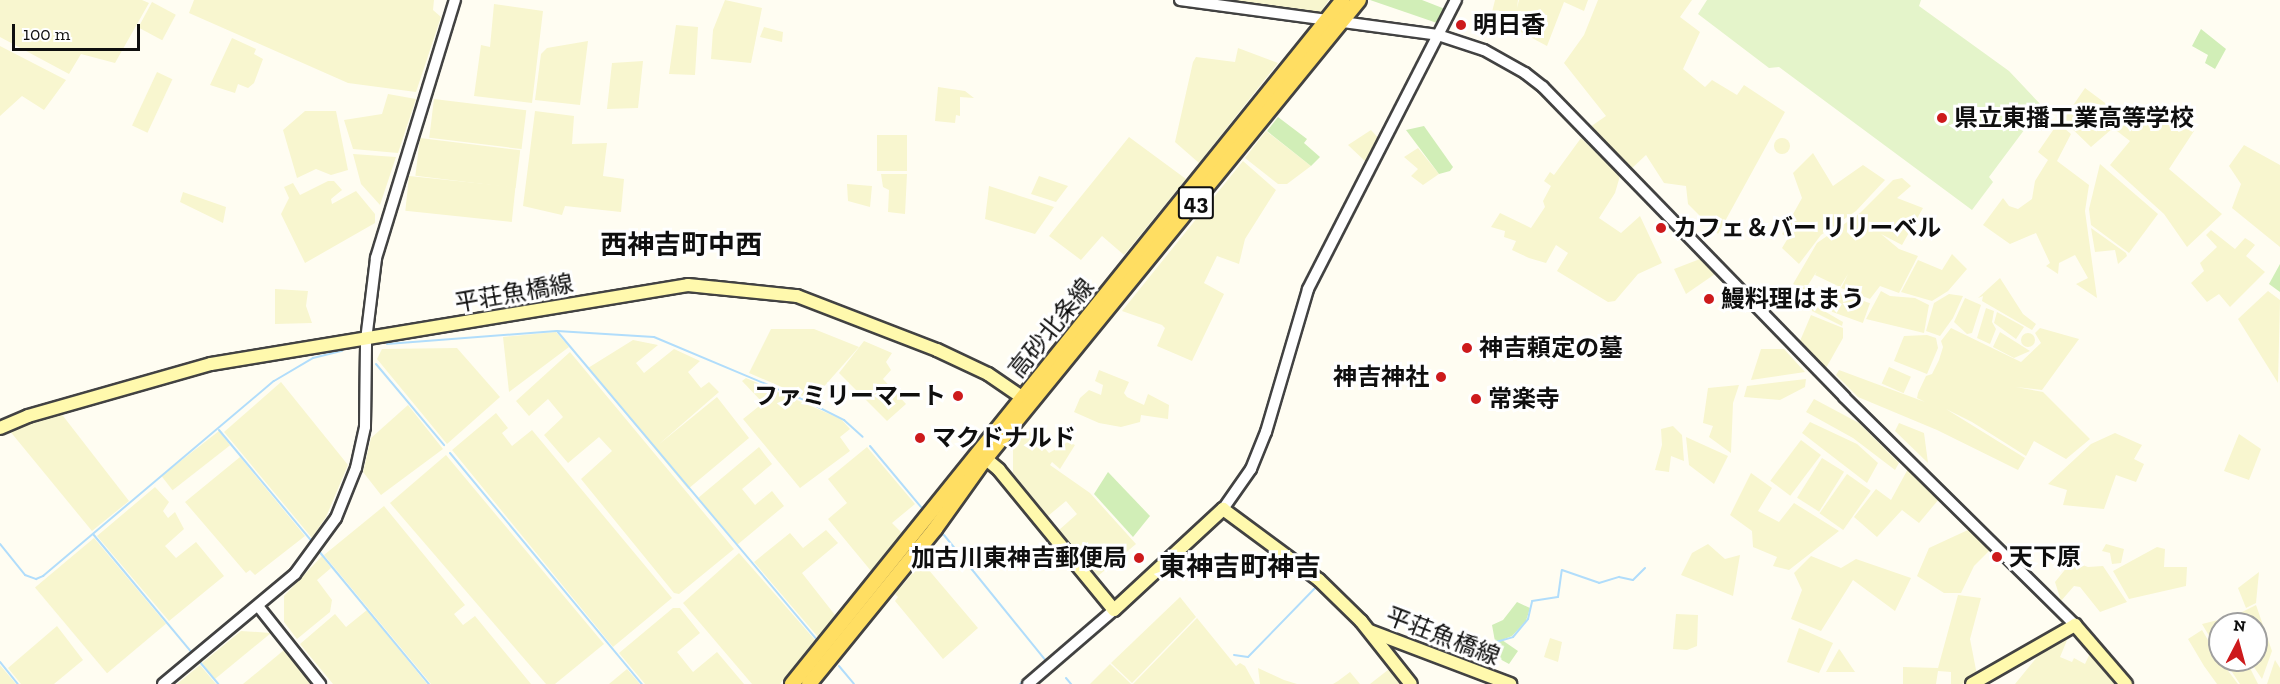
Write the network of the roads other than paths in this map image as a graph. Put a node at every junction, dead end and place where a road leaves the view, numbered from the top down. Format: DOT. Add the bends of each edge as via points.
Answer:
graph roads {
  1 [pos="455,0"];
  2 [pos="1180,0"];
  3 [pos="1343,0"];
  4 [pos="1359,0"];
  5 [pos="1456,0"];
  6 [pos="1325,21"];
  7 [pos="1341,23"];
  8 [pos="1438,35"];
  9 [pos="366,342"];
  10 [pos="1023,398"];
  11 [pos="0,428"];
  12 [pos="982,456"];
  13 [pos="1223,509"];
  14 [pos="258,606"];
  15 [pos="1114,610"];
  16 [pos="2074,625"];
  17 [pos="1370,631"];
  18 [pos="163,684"];
  19 [pos="321,684"];
  20 [pos="792,684"];
  21 [pos="809,684"];
  22 [pos="1028,684"];
  23 [pos="1411,684"];
  24 [pos="1510,684"];
  25 [pos="1972,684"];
  26 [pos="2126,684"];
  1 -- 9 [label="street" via="385,220"];
  2 -- 6 [label="street"];
  3 -- 6 [label="main road, 高砂北条線 / 43"];
  4 -- 7 [label="main road, 高砂北条線 / 43"];
  5 -- 8 [label="street"];
  6 -- 7 [label="street"];
  6 -- 10 [label="main road, 高砂北条線 / 43"];
  7 -- 8 [label="street"];
  7 -- 12 [label="main road, 高砂北条線 / 43"];
  8 -- 13 [label="street" via="1308,289 1259,451 1246,479"];
  8 -- 16 [label="street" via="1484,50 1543,87 1844,397"];
  9 -- 10 [label="main road, 平荘魚橋線" via="688,285 732,286 779,291 838,310 976,367"];
  9 -- 11 [label="main road, 平荘魚橋線" via="178,371"];
  9 -- 14 [label="street" via="366,417 358,459 336,518 295,574"];
  10 -- 12 [label="main road, 高砂北条線 / 43"];
  12 -- 15 [label="main road" via="999,470"];
  12 -- 20 [label="main road, 高砂北条線 / 43"];
  12 -- 21 [label="main road, 高砂北条線 / 43" via="938,524"];
  13 -- 15 [label="main road"];
  13 -- 17 [label="main road, 平荘魚橋線" via="1316,578"];
  14 -- 18 [label="street"];
  14 -- 19 [label="street"];
  15 -- 22 [label="street"];
  16 -- 25 [label="main road"];
  16 -- 26 [label="main road"];
  17 -- 23 [label="main road"];
  17 -- 24 [label="main road, 平荘魚橋線"];
}
